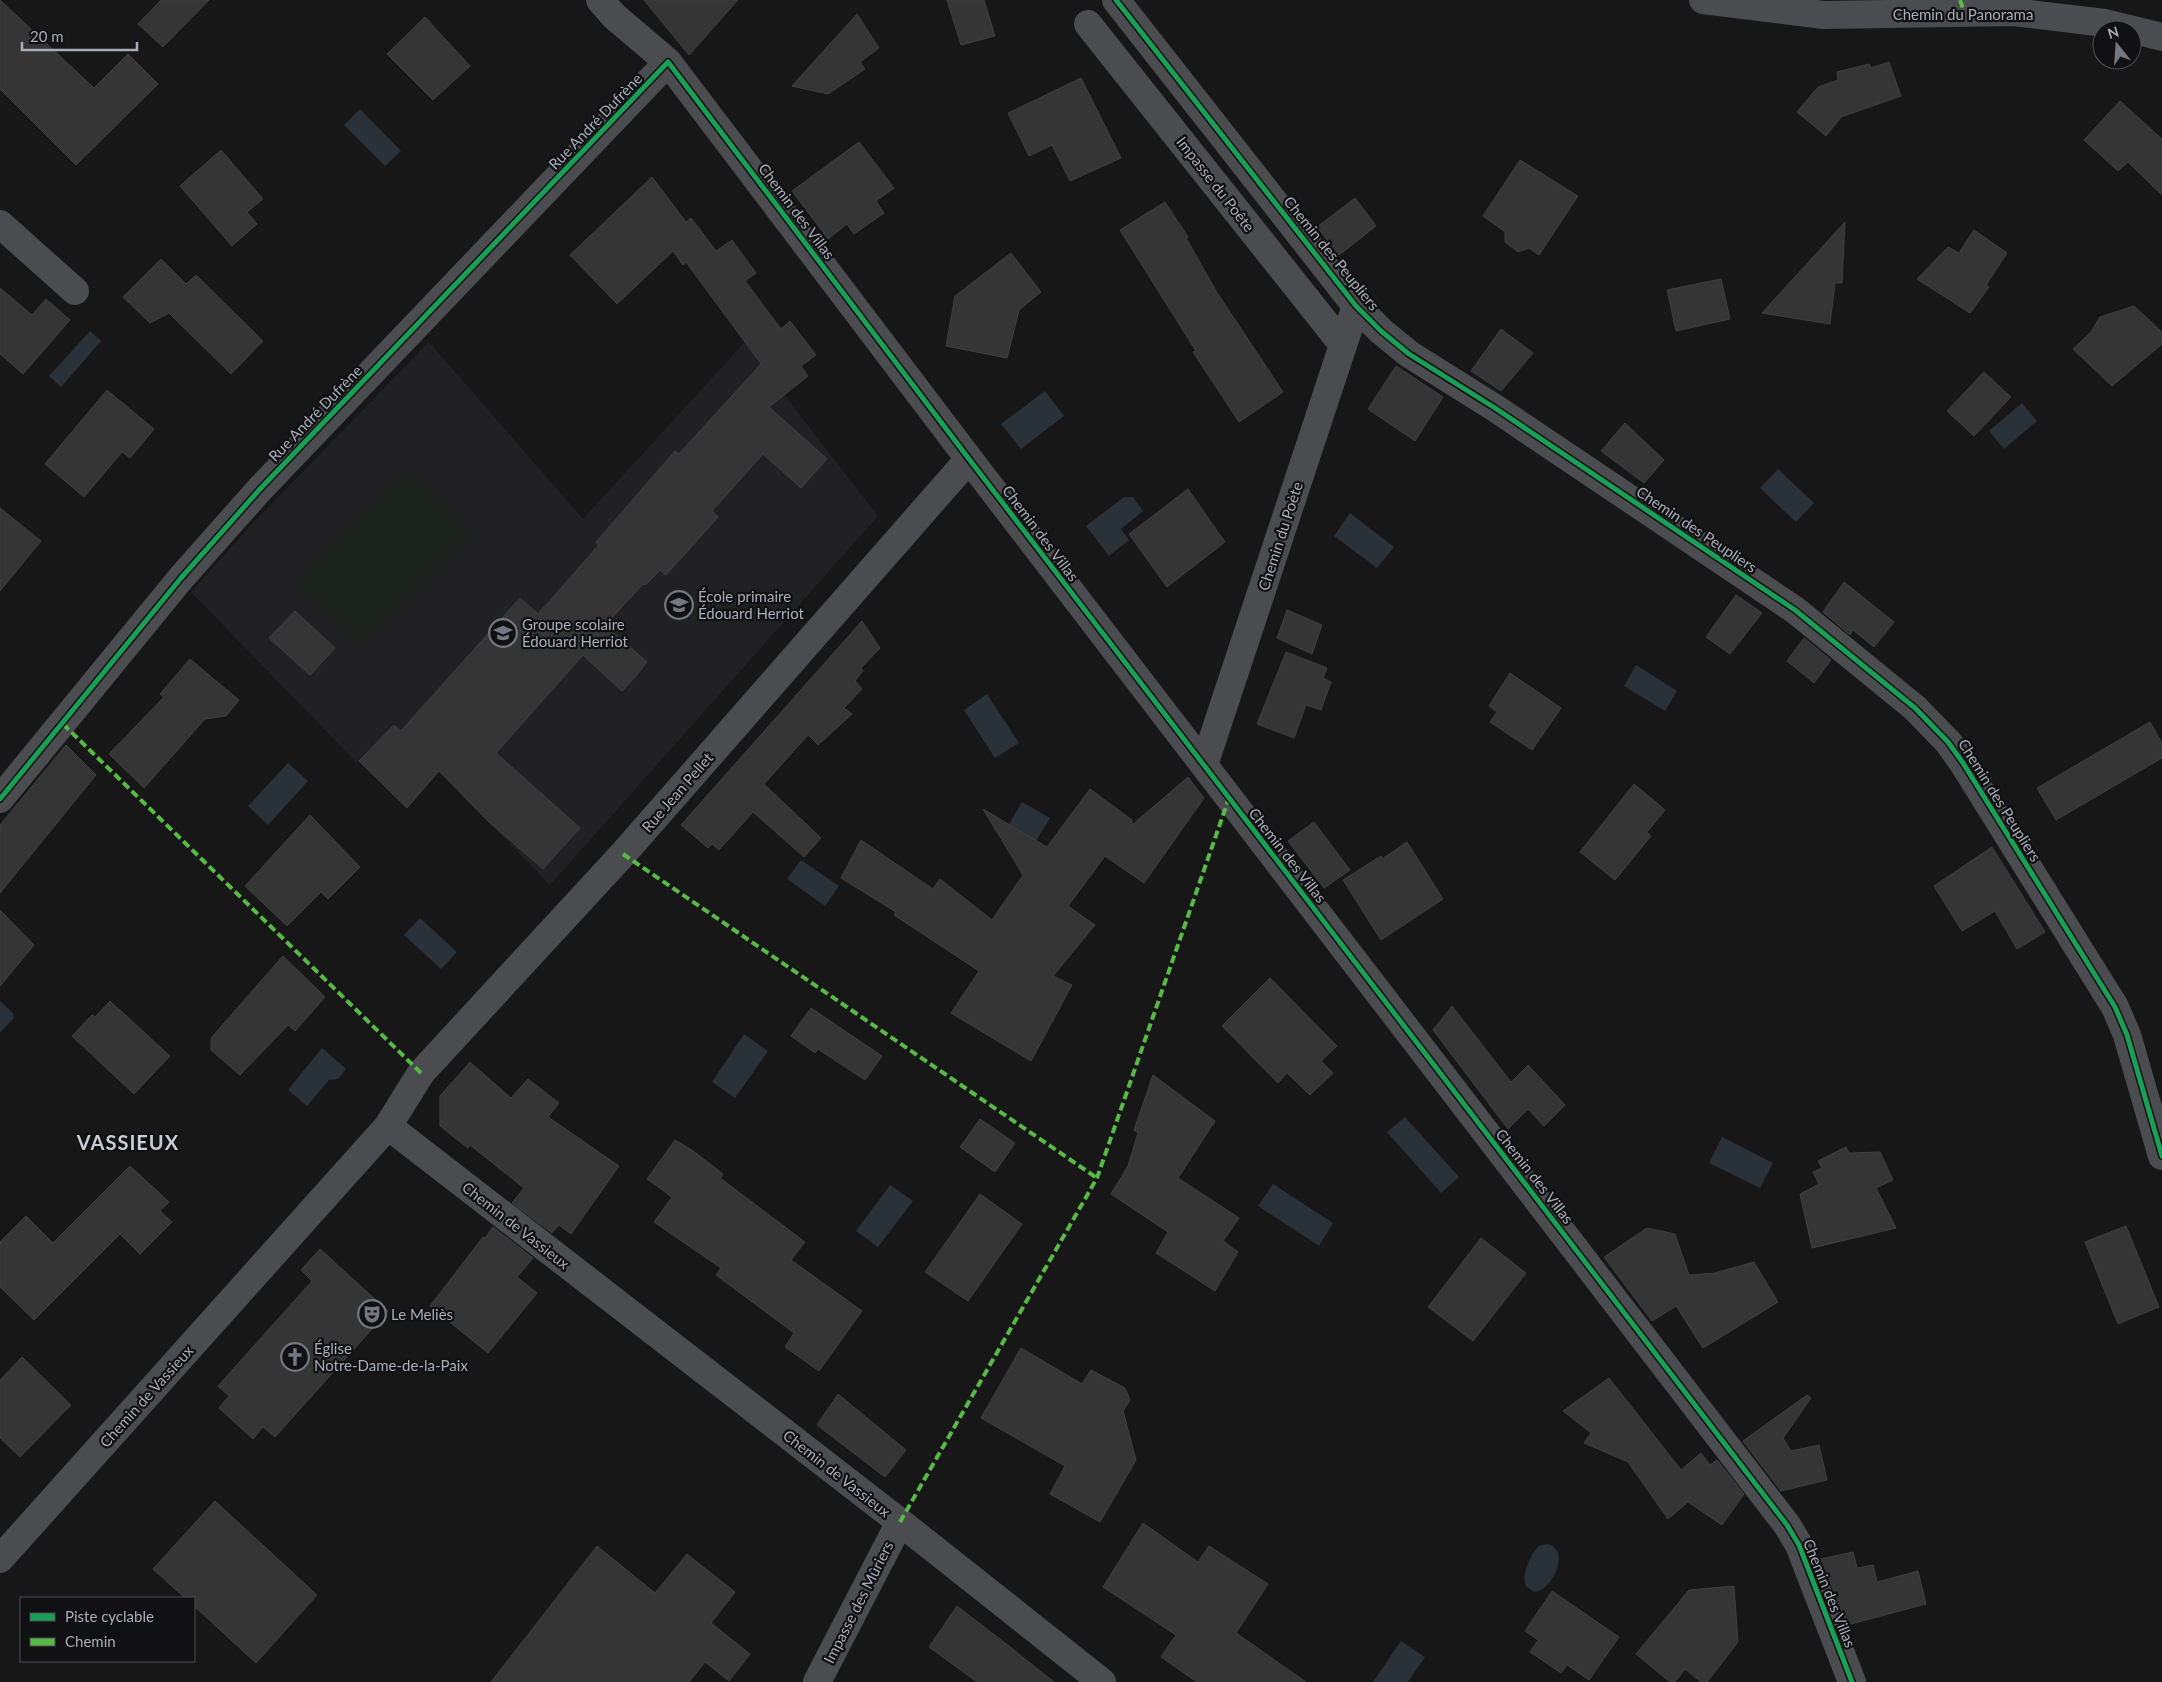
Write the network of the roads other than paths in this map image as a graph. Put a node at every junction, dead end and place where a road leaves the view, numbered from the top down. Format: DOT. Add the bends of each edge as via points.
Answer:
graph roads {
  1 [pos="600,0"];
  2 [pos="1116,0"];
  3 [pos="1703,0"];
  4 [pos="1088,24"];
  5 [pos="2162,37"];
  6 [pos="668,62"];
  7 [pos="0,224"];
  8 [pos="75,291"];
  9 [pos="1356,306"];
  10 [pos="1343,345"];
  11 [pos="969,459"];
  12 [pos="1204,765"];
  13 [pos="0,799"];
  14 [pos="388,1126"];
  15 [pos="2162,1156"];
  16 [pos="900,1522"];
  17 [pos="0,1559"];
  18 [pos="817,1682"];
  19 [pos="1102,1682"];
  20 [pos="1852,1682"];
  1 -- 6 [label="street, Chemin des Villas"];
  2 -- 9 [label="street, Chemin des Peupliers"];
  3 -- 5 [label="street, Chemin du Panorama" via="1824,16 2013,12 2105,23"];
  4 -- 10 [label="street, Impasse du Poête"];
  6 -- 11 [label="street, Chemin des Villas"];
  6 -- 13 [label="street, Rue André Dufrène" via="260,489 181,578"];
  7 -- 8 [label="street"];
  9 -- 10 [label="street, Chemin du Poète"];
  9 -- 15 [label="street, Chemin des Peupliers" via="1409,354 1495,408 1795,610 1932,724 1963,763 2115,1007 2127,1035"];
  10 -- 12 [label="street, Chemin du Poète"];
  11 -- 12 [label="street, Chemin des Villas"];
  11 -- 14 [label="street, Rue Jean Pellet" via="629,848 421,1073"];
  12 -- 20 [label="street, Chemin des Villas" via="1787,1525 1799,1545"];
  14 -- 16 [label="street, Chemin de Vassieux"];
  14 -- 17 [label="street, Chemin de Vassieux"];
  16 -- 18 [label="street, Impasse des Mûriers"];
  16 -- 19 [label="street, Chemin de Vassieux"];
}
